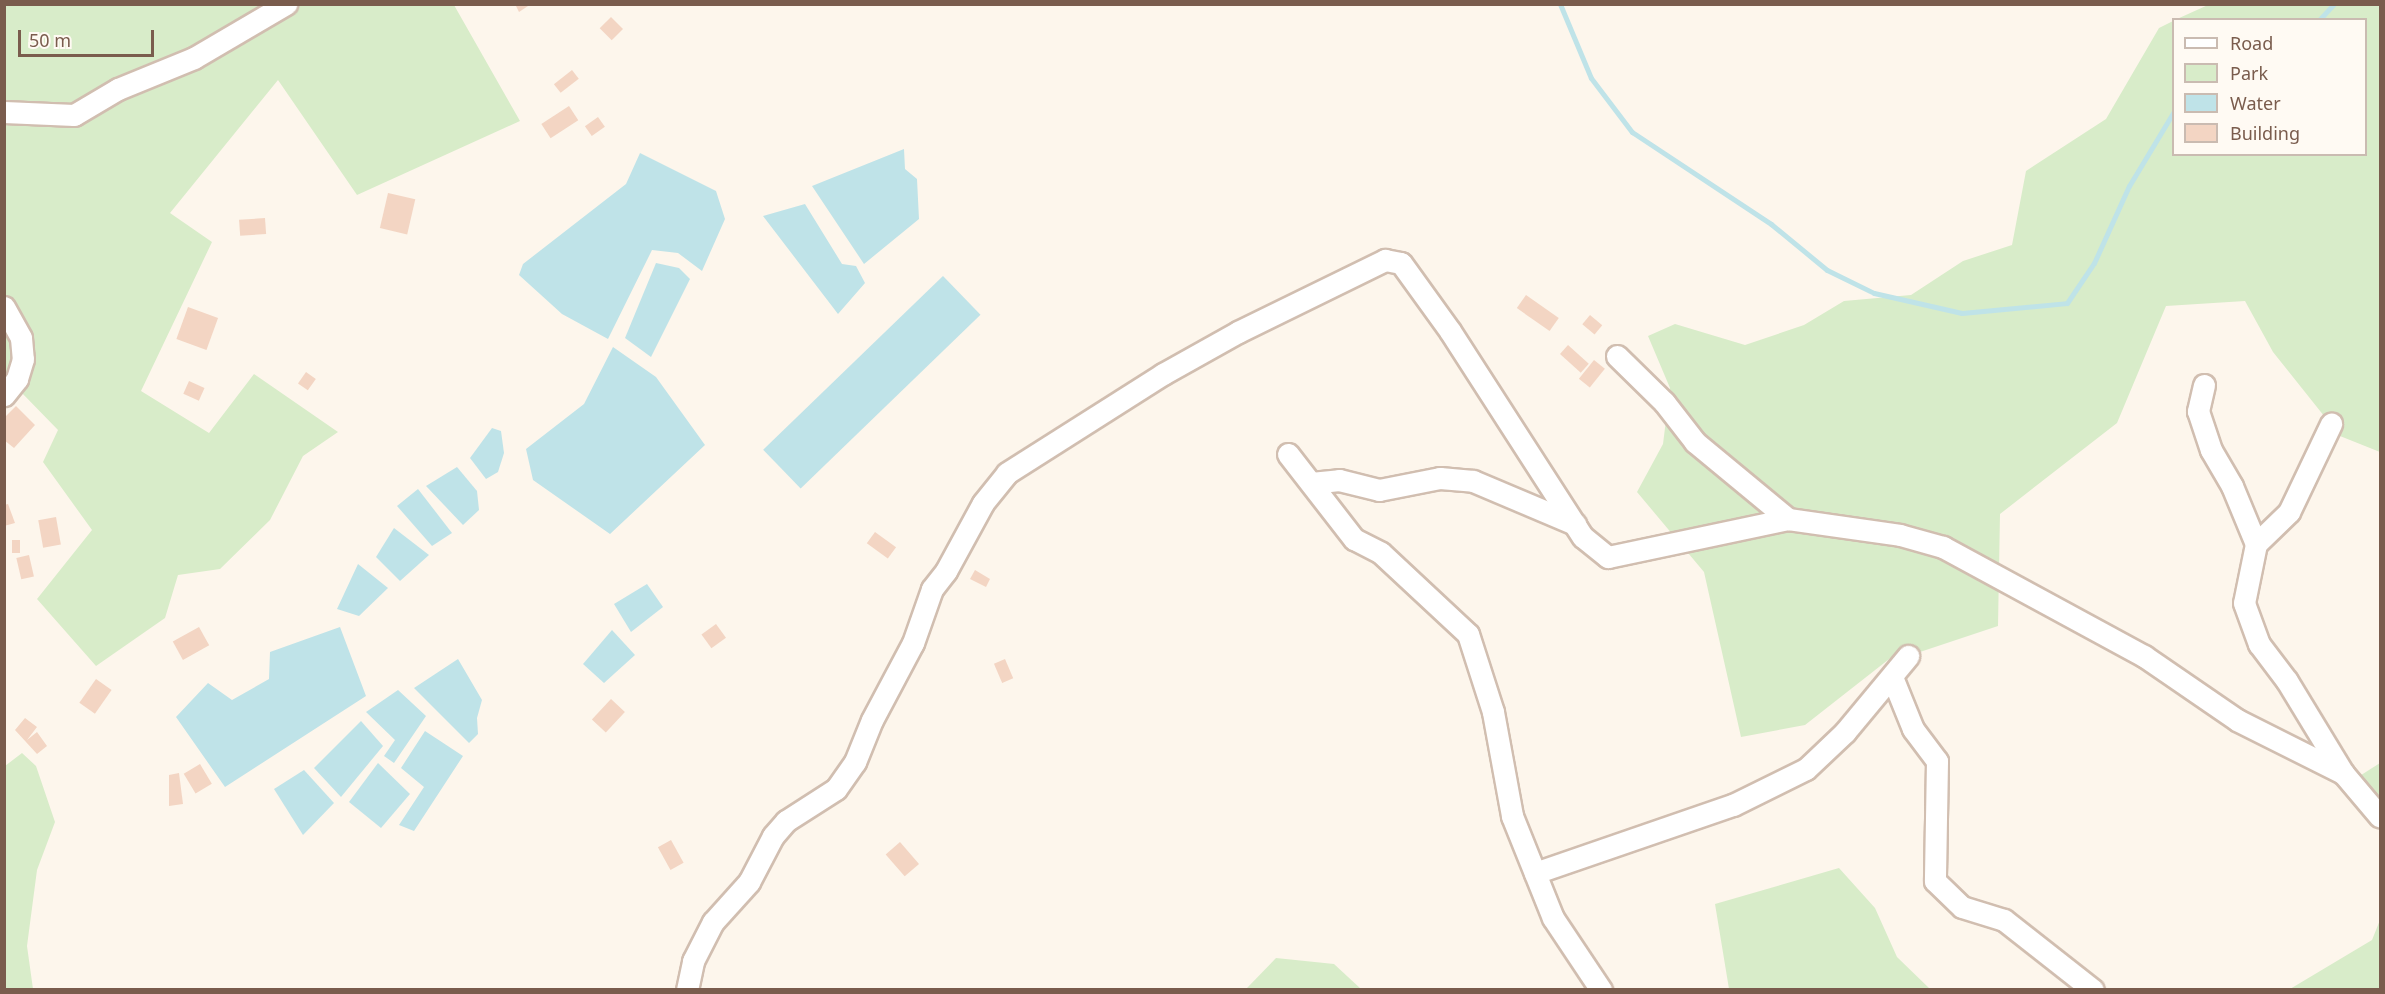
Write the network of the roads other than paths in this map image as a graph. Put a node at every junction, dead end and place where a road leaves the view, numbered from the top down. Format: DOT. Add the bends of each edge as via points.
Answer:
graph roads {
  1 [pos="285,4"];
  2 [pos="4,112"];
  3 [pos="4,308"];
  4 [pos="1617,356"];
  5 [pos="2204,385"];
  6 [pos="4,395"];
  7 [pos="2331,424"];
  8 [pos="1288,454"];
  9 [pos="1311,483"];
  10 [pos="1788,519"];
  11 [pos="1575,524"];
  12 [pos="2256,544"];
  13 [pos="1908,656"];
  14 [pos="1892,677"];
  15 [pos="2343,772"];
  16 [pos="2380,817"];
  17 [pos="1535,873"];
  18 [pos="687,990"];
  19 [pos="1601,990"];
  20 [pos="2093,990"];
  1 -- 2 [label="street" via="194,58 118,89 74,115"];
  3 -- 6 [label="street" via="21,338 23,359 17,379"];
  4 -- 10 [label="street" via="1664,402 1695,442"];
  5 -- 12 [label="street" via="2198,411"];
  7 -- 12 [label="street" via="2289,512"];
  8 -- 9 [label="street"];
  9 -- 11 [label="street" via="1339,480 1379,490 1440,478 1473,481"];
  9 -- 17 [label="street" via="1354,539 1381,553 1468,634 1493,712 1512,816"];
  10 -- 11 [label="street" via="1608,557"];
  10 -- 15 [label="street" via="1900,535 1943,547 2144,656 2237,720"];
  11 -- 18 [label="street" via="1401,262 1385,260 1370,265 1330,290 1238,332 1142,387 1007,473 983,503 932,589 913,643 872,720 855,762 836,789 786,821 773,836 749,882 713,922 693,961"];
  12 -- 15 [label="street" via="2244,603 2259,644 2287,681"];
  13 -- 14 [label="street"];
  14 -- 17 [label="street" via="1806,770 1733,805"];
  14 -- 20 [label="street" via="1914,729 1937,761 1935,881 1962,907 2004,920"];
  15 -- 16 [label="street"];
  17 -- 19 [label="street" via="1553,918"];
}
